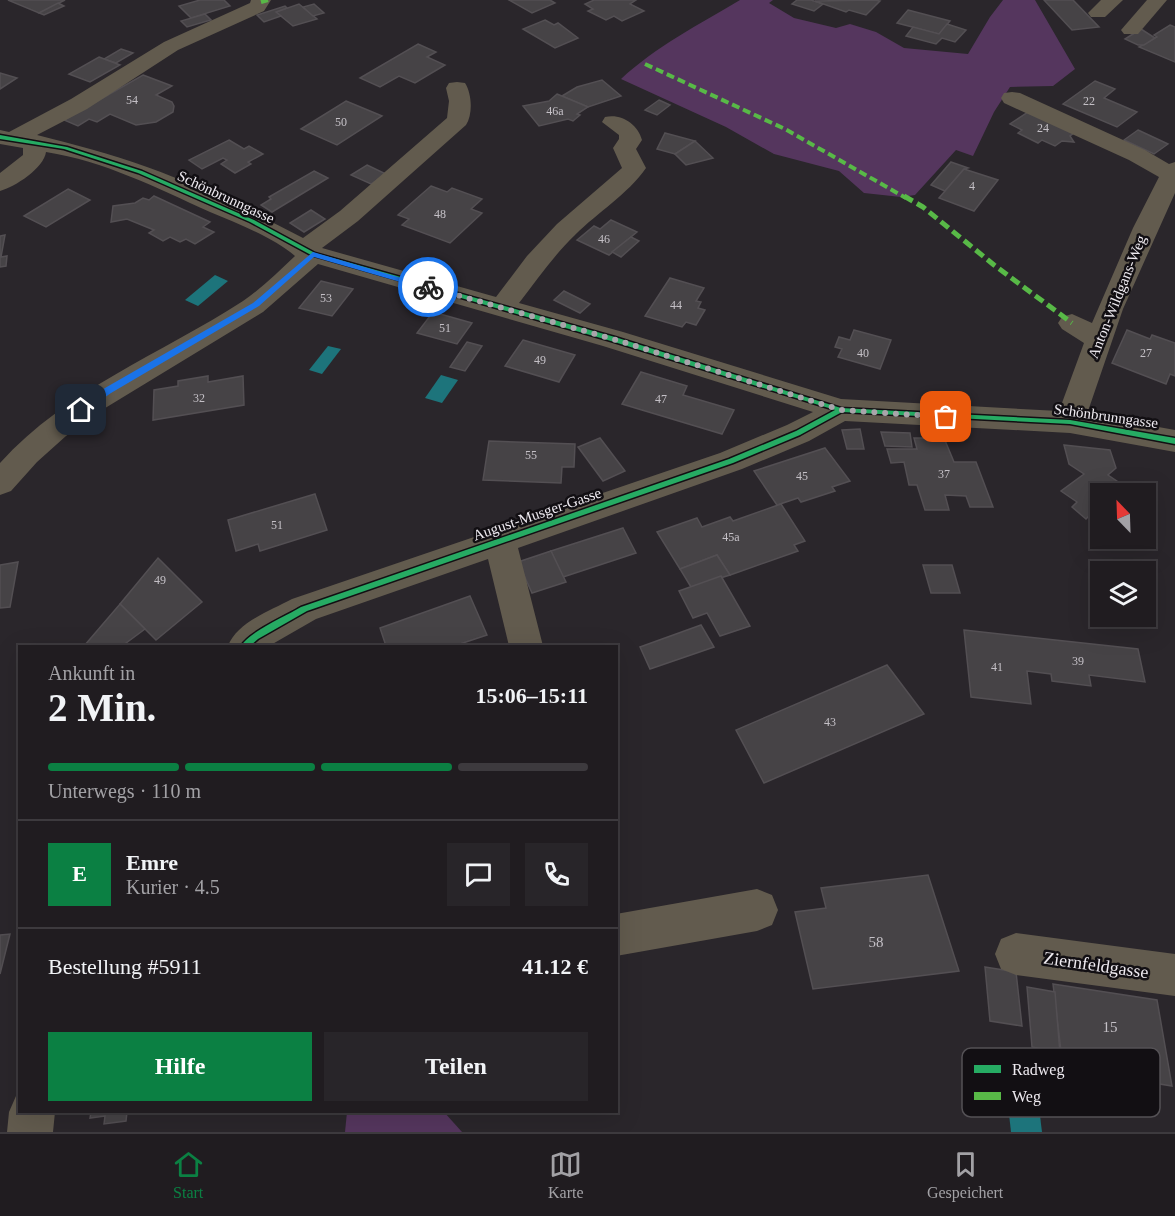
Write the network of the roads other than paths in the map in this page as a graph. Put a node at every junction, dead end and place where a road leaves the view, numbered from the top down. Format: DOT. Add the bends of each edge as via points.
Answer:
graph roads {
  1 [pos="261,0"];
  2 [pos="1157,0"];
  3 [pos="1131,30"];
  4 [pos="457,88"];
  5 [pos="1012,98"];
  6 [pos="613,122"];
  7 [pos="16,139"];
  8 [pos="1174,172"];
  9 [pos="0,184"];
  10 [pos="308,252"];
  11 [pos="502,308"];
  12 [pos="1072,322"];
  13 [pos="1099,340"];
  14 [pos="841,410"];
  15 [pos="1070,422"];
  16 [pos="1175,441"];
  17 [pos="0,483"];
  18 [pos="500,540"];
  19 [pos="246,645"];
  20 [pos="526,645"];
  21 [pos="757,910"];
  22 [pos="618,935"];
  23 [pos="1016,954"];
  24 [pos="1175,975"];
  25 [pos="32,1113"];
  26 [pos="30,1132"];
  1 -- 7 [label="street" via="257,7 171,46"];
  2 -- 3 [label="street"];
  4 -- 10 [label="street" via="458,120"];
  5 -- 8 [label="street, Anton-Wildgans-Weg"];
  6 -- 11 [label="street" via="629,132 631,140 624,148 633,168 536,261"];
  7 -- 9 [label="street" via="35,151 34,158"];
  7 -- 10 [label="street, Schönbrunngasse" via="65,148 140,172 252,221"];
  8 -- 13 [label="street, Anton-Wildgans-Weg" via="1144,228"];
  10 -- 11 [label="street, Schönbrunngasse"];
  10 -- 17 [label="street" via="256,305 108,391 40,441"];
  11 -- 14 [label="street, Schönbrunngasse"];
  12 -- 13 [label="street"];
  13 -- 15 [label="street, Anton-Wildgans-Weg"];
  14 -- 15 [label="street, Schönbrunngasse"];
  14 -- 18 [label="street, August-Musger-Gasse" via="798,434 731,461"];
  15 -- 16 [label="street, Schönbrunngasse"];
  18 -- 19 [label="street, August-Musger-Gasse" via="304,609"];
  18 -- 20 [label="street"];
  21 -- 22 [label="street"];
  23 -- 24 [label="street, Ziernfeldgasse"];
  25 -- 26 [label="street"];
}
